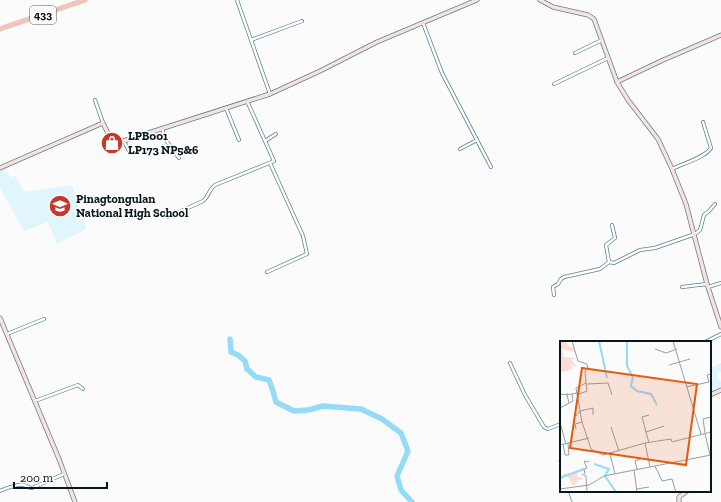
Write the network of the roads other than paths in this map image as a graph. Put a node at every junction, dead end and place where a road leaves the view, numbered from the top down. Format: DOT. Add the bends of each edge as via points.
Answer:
graph roads {
  1 [pos="86,0"];
  2 [pos="237,0"];
  3 [pos="476,0"];
  4 [pos="540,0"];
  5 [pos="302,21"];
  6 [pos="423,22"];
  7 [pos="0,29"];
  8 [pos="721,35"];
  9 [pos="251,40"];
  10 [pos="603,40"];
  11 [pos="575,53"];
  12 [pos="609,58"];
  13 [pos="617,82"];
  14 [pos="554,84"];
  15 [pos="270,94"];
  16 [pos="95,100"];
  17 [pos="246,101"];
  18 [pos="226,108"];
  19 [pos="703,122"];
  20 [pos="103,123"];
  21 [pos="162,128"];
  22 [pos="276,134"];
  23 [pos="239,140"];
  24 [pos="477,140"];
  25 [pos="124,141"];
  26 [pos="265,141"];
  27 [pos="460,149"];
  28 [pos="137,151"];
  29 [pos="179,158"];
  30 [pos="270,163"];
  31 [pos="491,167"];
  32 [pos="0,168"];
  33 [pos="672,169"];
  34 [pos="715,204"];
  35 [pos="168,217"];
  36 [pos="612,225"];
  37 [pos="695,234"];
  38 [pos="609,262"];
  39 [pos="267,272"];
  40 [pos="721,283"];
  41 [pos="707,285"];
  42 [pos="682,287"];
  43 [pos="554,295"];
  44 [pos="0,318"];
  45 [pos="44,319"];
  46 [pos="721,327"];
  47 [pos="7,334"];
  48 [pos="721,334"];
  49 [pos="707,341"];
  50 [pos="510,363"];
  51 [pos="83,389"];
  52 [pos="34,401"];
  53 [pos="560,424"];
  54 [pos="64,474"];
  55 [pos="0,491"];
  56 [pos="686,492"];
  57 [pos="75,502"];
  58 [pos="679,502"];
  1 -- 7 [label="main road, 433"];
  2 -- 9 [label="street"];
  3 -- 6 [label="street"];
  4 -- 10 [label="street" via="553,7 591,17"];
  5 -- 9 [label="street"];
  6 -- 15 [label="street"];
  6 -- 24 [label="street" via="442,73"];
  8 -- 13 [label="street"];
  9 -- 15 [label="street"];
  10 -- 11 [label="street"];
  10 -- 12 [label="street"];
  12 -- 13 [label="street"];
  12 -- 14 [label="street"];
  13 -- 33 [label="street" via="658,139"];
  15 -- 17 [label="street"];
  16 -- 20 [label="street"];
  17 -- 18 [label="street"];
  17 -- 26 [label="street"];
  18 -- 21 [label="street"];
  18 -- 23 [label="street"];
  19 -- 33 [label="street" via="710,150"];
  20 -- 25 [label="street" via="112,142"];
  20 -- 32 [label="street"];
  21 -- 25 [label="street"];
  21 -- 29 [label="street" via="165,139"];
  22 -- 26 [label="street"];
  24 -- 27 [label="street"];
  24 -- 31 [label="street"];
  25 -- 28 [label="street" via="130,153"];
  26 -- 30 [label="street" via="274,160"];
  30 -- 35 [label="street" via="215,185 209,190 206,199"];
  30 -- 39 [label="street" via="303,236 307,254"];
  33 -- 37 [label="street"];
  34 -- 37 [label="street" via="704,215 700,230"];
  36 -- 38 [label="street" via="615,238 606,245"];
  37 -- 38 [label="street" via="655,248 640,250 614,263"];
  37 -- 41 [label="street"];
  38 -- 43 [label="street" via="600,269 564,276 553,287"];
  40 -- 41 [label="street"];
  41 -- 42 [label="street"];
  41 -- 46 [label="street"];
  44 -- 47 [label="street"];
  45 -- 47 [label="street"];
  47 -- 52 [label="street"];
  48 -- 49 [label="street"];
  50 -- 53 [label="street" via="544,427"];
  51 -- 52 [label="street" via="78,384"];
  52 -- 54 [label="street"];
  54 -- 55 [label="street" via="32,488 20,485"];
  54 -- 57 [label="street"];
  56 -- 58 [label="street" via="679,497"];
}
